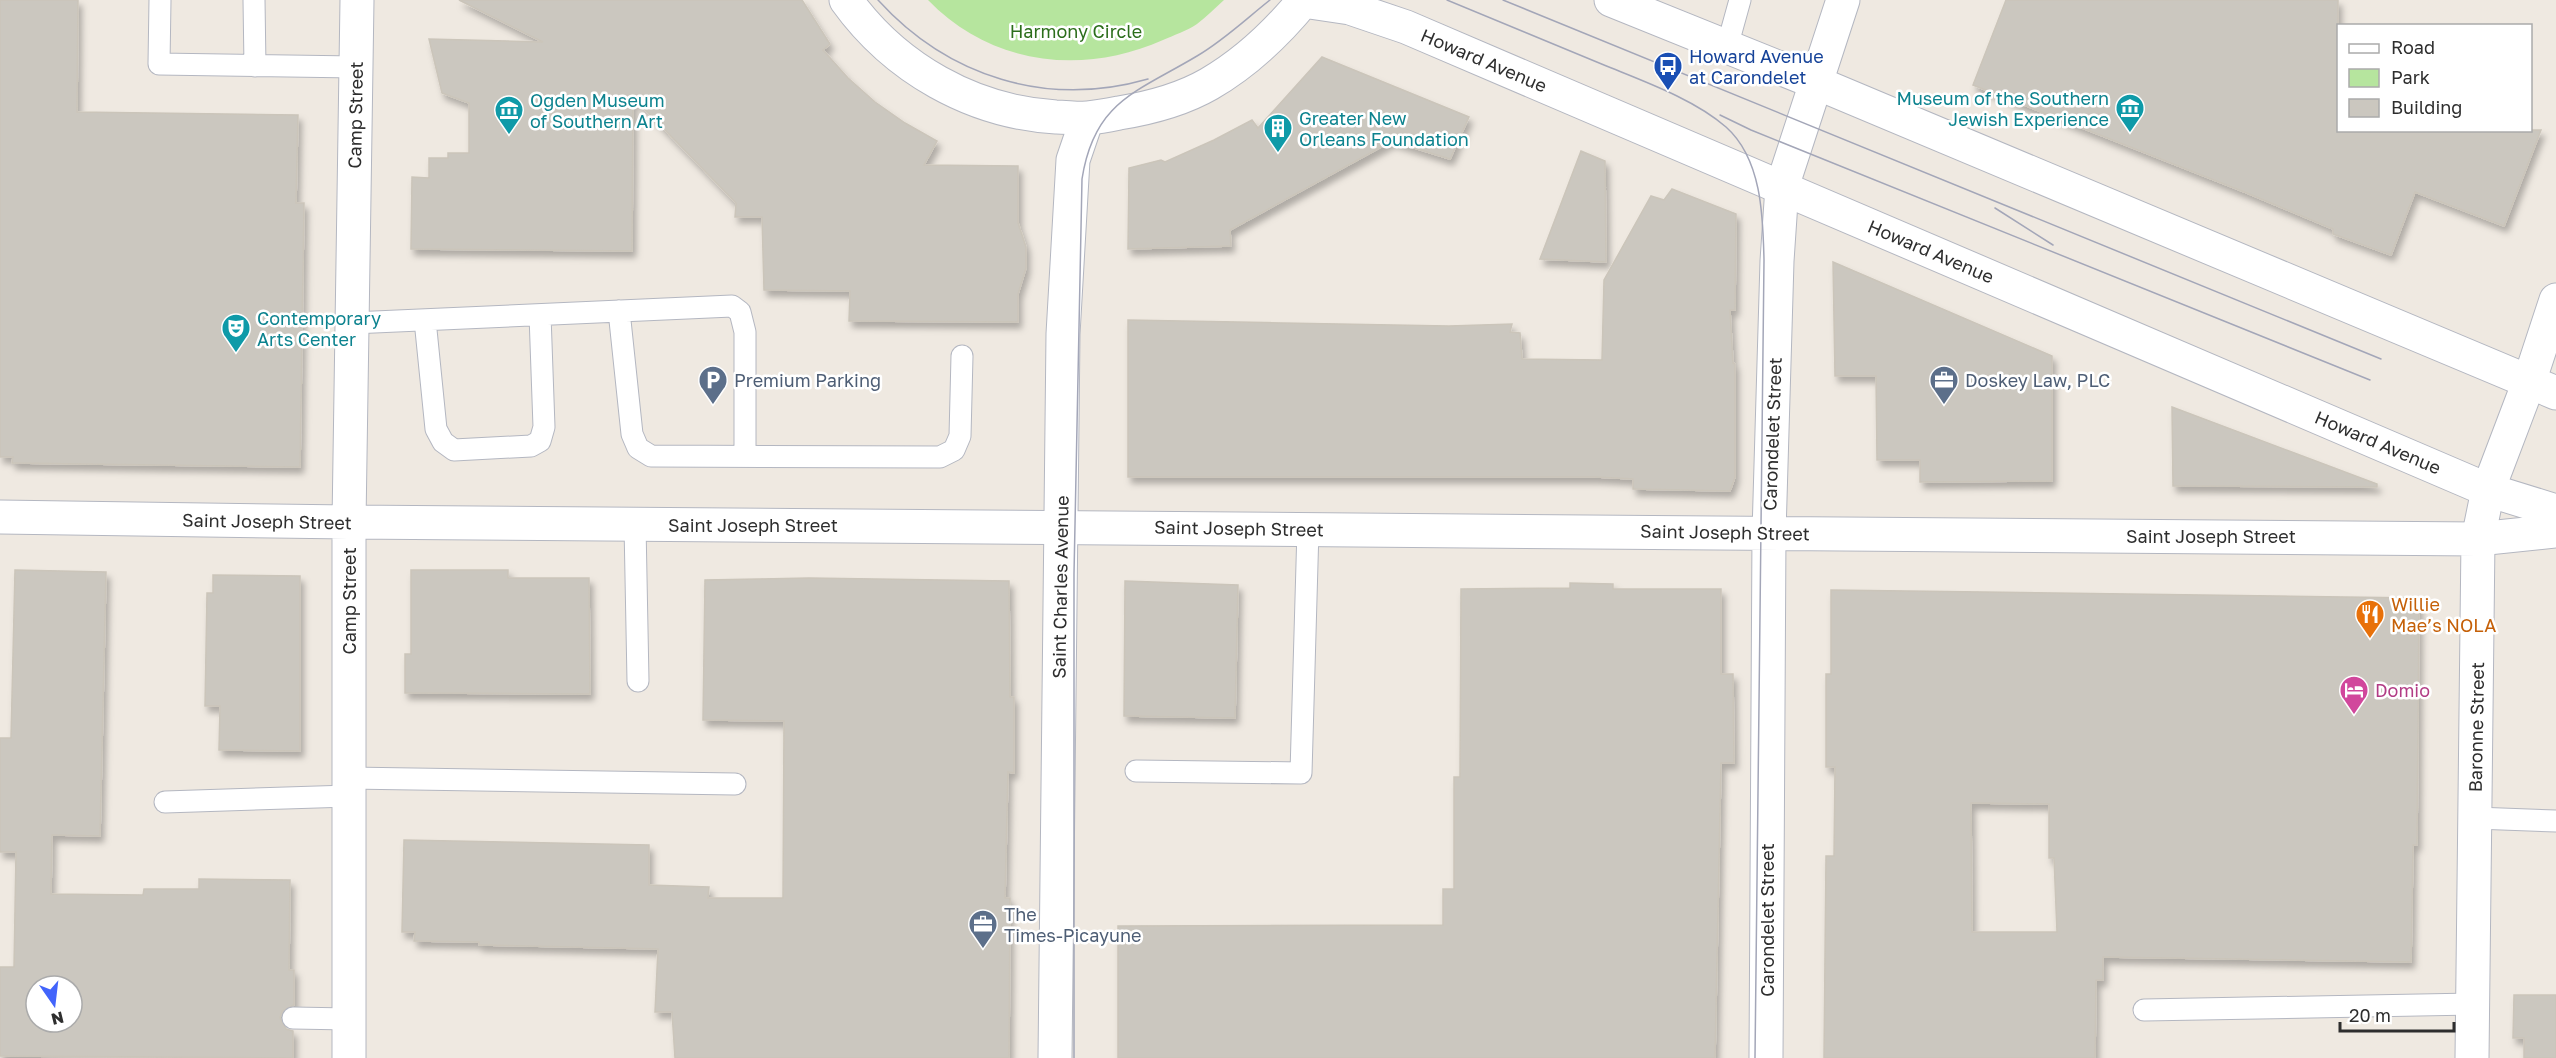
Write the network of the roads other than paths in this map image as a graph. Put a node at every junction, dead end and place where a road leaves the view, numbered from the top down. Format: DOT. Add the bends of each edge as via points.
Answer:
graph roads {
  1 [pos="160,0"];
  2 [pos="254,0"];
  3 [pos="357,0"];
  4 [pos="846,0"];
  5 [pos="1611,0"];
  6 [pos="1740,0"];
  7 [pos="1844,0"];
  8 [pos="1303,1"];
  9 [pos="1727,47"];
  10 [pos="255,66"];
  11 [pos="356,67"];
  12 [pos="1817,83"];
  13 [pos="1087,119"];
  14 [pos="1782,187"];
  15 [pos="2556,300"];
  16 [pos="619,312"];
  17 [pos="540,315"];
  18 [pos="425,320"];
  19 [pos="352,323"];
  20 [pos="962,356"];
  21 [pos="2542,387"];
  22 [pos="745,456"];
  23 [pos="2488,490"];
  24 [pos="2556,511"];
  25 [pos="0,517"];
  26 [pos="349,522"];
  27 [pos="635,525"];
  28 [pos="1061,527"];
  29 [pos="1308,529"];
  30 [pos="2556,531"];
  31 [pos="1769,533"];
  32 [pos="2478,539"];
  33 [pos="638,681"];
  34 [pos="1136,771"];
  35 [pos="735,784"];
  36 [pos="349,787"];
  37 [pos="165,802"];
  38 [pos="2475,819"];
  39 [pos="2556,821"];
  40 [pos="2473,1004"];
  41 [pos="2144,1010"];
  42 [pos="293,1018"];
  43 [pos="349,1019"];
  44 [pos="349,1058"];
  45 [pos="1055,1058"];
  46 [pos="1766,1058"];
  47 [pos="2472,1058"];
  1 -- 10 [label="lane" via="159,64"];
  2 -- 10 [label="lane"];
  3 -- 11 [label="street, Camp Street"];
  4 -- 13 [label="street" via="861,21 897,56 940,84 986,105 1036,116"];
  5 -- 9 [label="street"];
  6 -- 9 [label="lane"];
  7 -- 12 [label="street, Carondelet Street"];
  8 -- 13 [label="street" via="1260,49 1208,84 1150,108"];
  8 -- 14 [label="street, Howard Avenue" via="1350,8 1406,27"];
  9 -- 12 [label="street"];
  10 -- 11 [label="lane"];
  11 -- 19 [label="street, Camp Street"];
  12 -- 14 [label="street, Carondelet Street"];
  12 -- 21 [label="street"];
  13 -- 28 [label="street, Saint Charles Avenue" via="1072,174 1063,334"];
  14 -- 23 [label="street, Howard Avenue"];
  14 -- 31 [label="street, Carondelet Street"];
  15 -- 21 [label="street, Baronne Street"];
  16 -- 17 [label="lane"];
  16 -- 22 [label="lane" via="632,434 638,448 651,456"];
  16 -- 22 [label="lane" via="732,306 740,312 745,332"];
  17 -- 18 [label="lane"];
  17 -- 18 [label="lane" via="544,427 540,441 531,446 454,450 443,442 436,429"];
  18 -- 19 [label="lane"];
  19 -- 26 [label="street, Camp Street"];
  20 -- 22 [label="lane" via="960,436 954,450 940,456"];
  21 -- 23 [label="street, Baronne Street"];
  23 -- 24 [label="street, Howard Avenue"];
  23 -- 32 [label="street, Baronne Street"];
  25 -- 26 [label="street, Saint Joseph Street"];
  26 -- 27 [label="street, Saint Joseph Street"];
  26 -- 36 [label="street, Camp Street"];
  27 -- 28 [label="street, Saint Joseph Street"];
  27 -- 33 [label="lane"];
  28 -- 29 [label="street, Saint Joseph Street"];
  28 -- 45 [label="street, Saint Charles Avenue"];
  29 -- 31 [label="street, Saint Joseph Street"];
  29 -- 34 [label="lane" via="1301,774"];
  30 -- 32 [label="street, Saint Joseph Street"];
  31 -- 32 [label="street, Saint Joseph Street"];
  31 -- 46 [label="street, Carondelet Street"];
  32 -- 38 [label="street, Baronne Street"];
  35 -- 36 [label="lane"];
  36 -- 37 [label="lane"];
  36 -- 43 [label="street, Camp Street"];
  38 -- 39 [label="lane"];
  38 -- 40 [label="street, Baronne Street"];
  40 -- 41 [label="lane"];
  40 -- 47 [label="street, Baronne Street"];
  42 -- 43 [label="lane"];
  43 -- 44 [label="street, Camp Street"];
}
